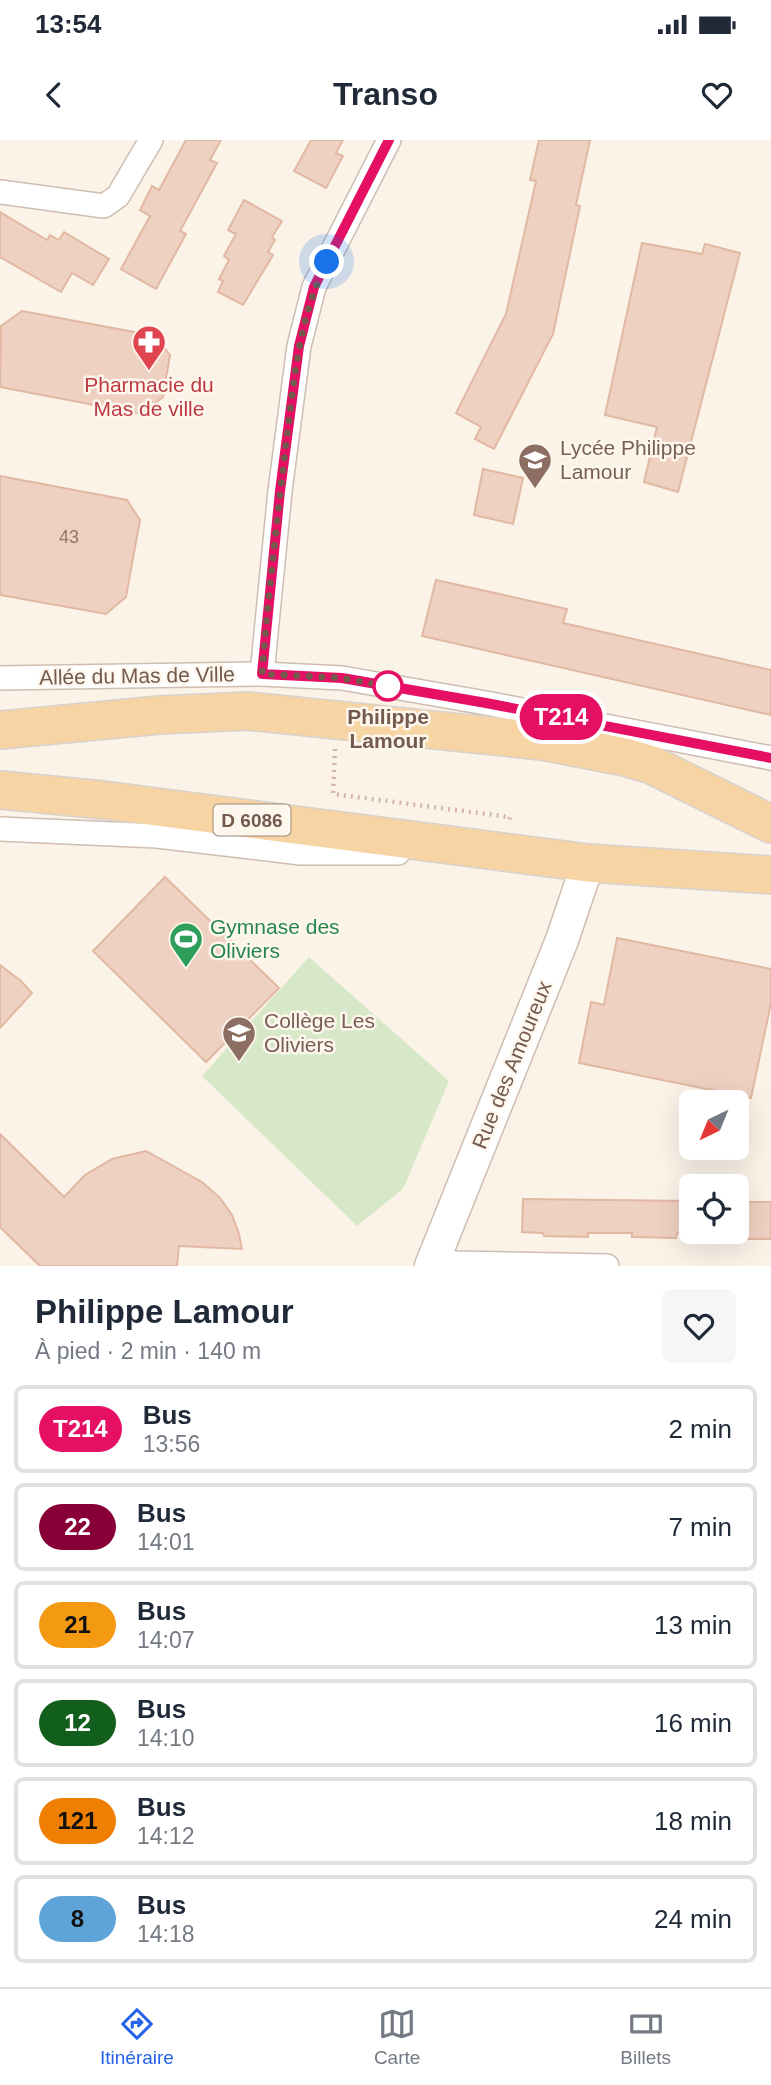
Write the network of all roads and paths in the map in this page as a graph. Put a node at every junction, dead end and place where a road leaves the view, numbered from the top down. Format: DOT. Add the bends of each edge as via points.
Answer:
graph roads {
  1 [pos="151,140"];
  2 [pos="389,140"];
  3 [pos="0,192"];
  4 [pos="262,674"];
  5 [pos="0,678"];
  6 [pos="337,719"];
  7 [pos="0,730"];
  8 [pos="771,758"];
  9 [pos="0,790"];
  10 [pos="771,824"];
  11 [pos="0,829"];
  12 [pos="507,829"];
  13 [pos="588,863"];
  14 [pos="771,875"];
  15 [pos="433,1261"];
  16 [pos="607,1266"];
  1 -- 3 [label="street" via="118,196 104,206"];
  2 -- 4 [label="street" via="314,287 299,346"];
  4 -- 5 [label="street, Allée du Mas de Ville"];
  4 -- 8 [label="street, Allée du Mas de Ville" via="355,681"];
  6 -- 7 [label="main road" via="209,712"];
  6 -- 10 [label="main road" via="542,741 625,757 652,765"];
  6 -- 12 [label="path" via="333,794 510,817"];
  9 -- 13 [label="main road, D 6086"];
  11 -- 13 [label="street" via="158,836 301,853"];
  13 -- 14 [label="main road, D 6086"];
  13 -- 15 [label="street, Rue des Amoureux" via="562,940"];
  15 -- 16 [label="street"];
}
